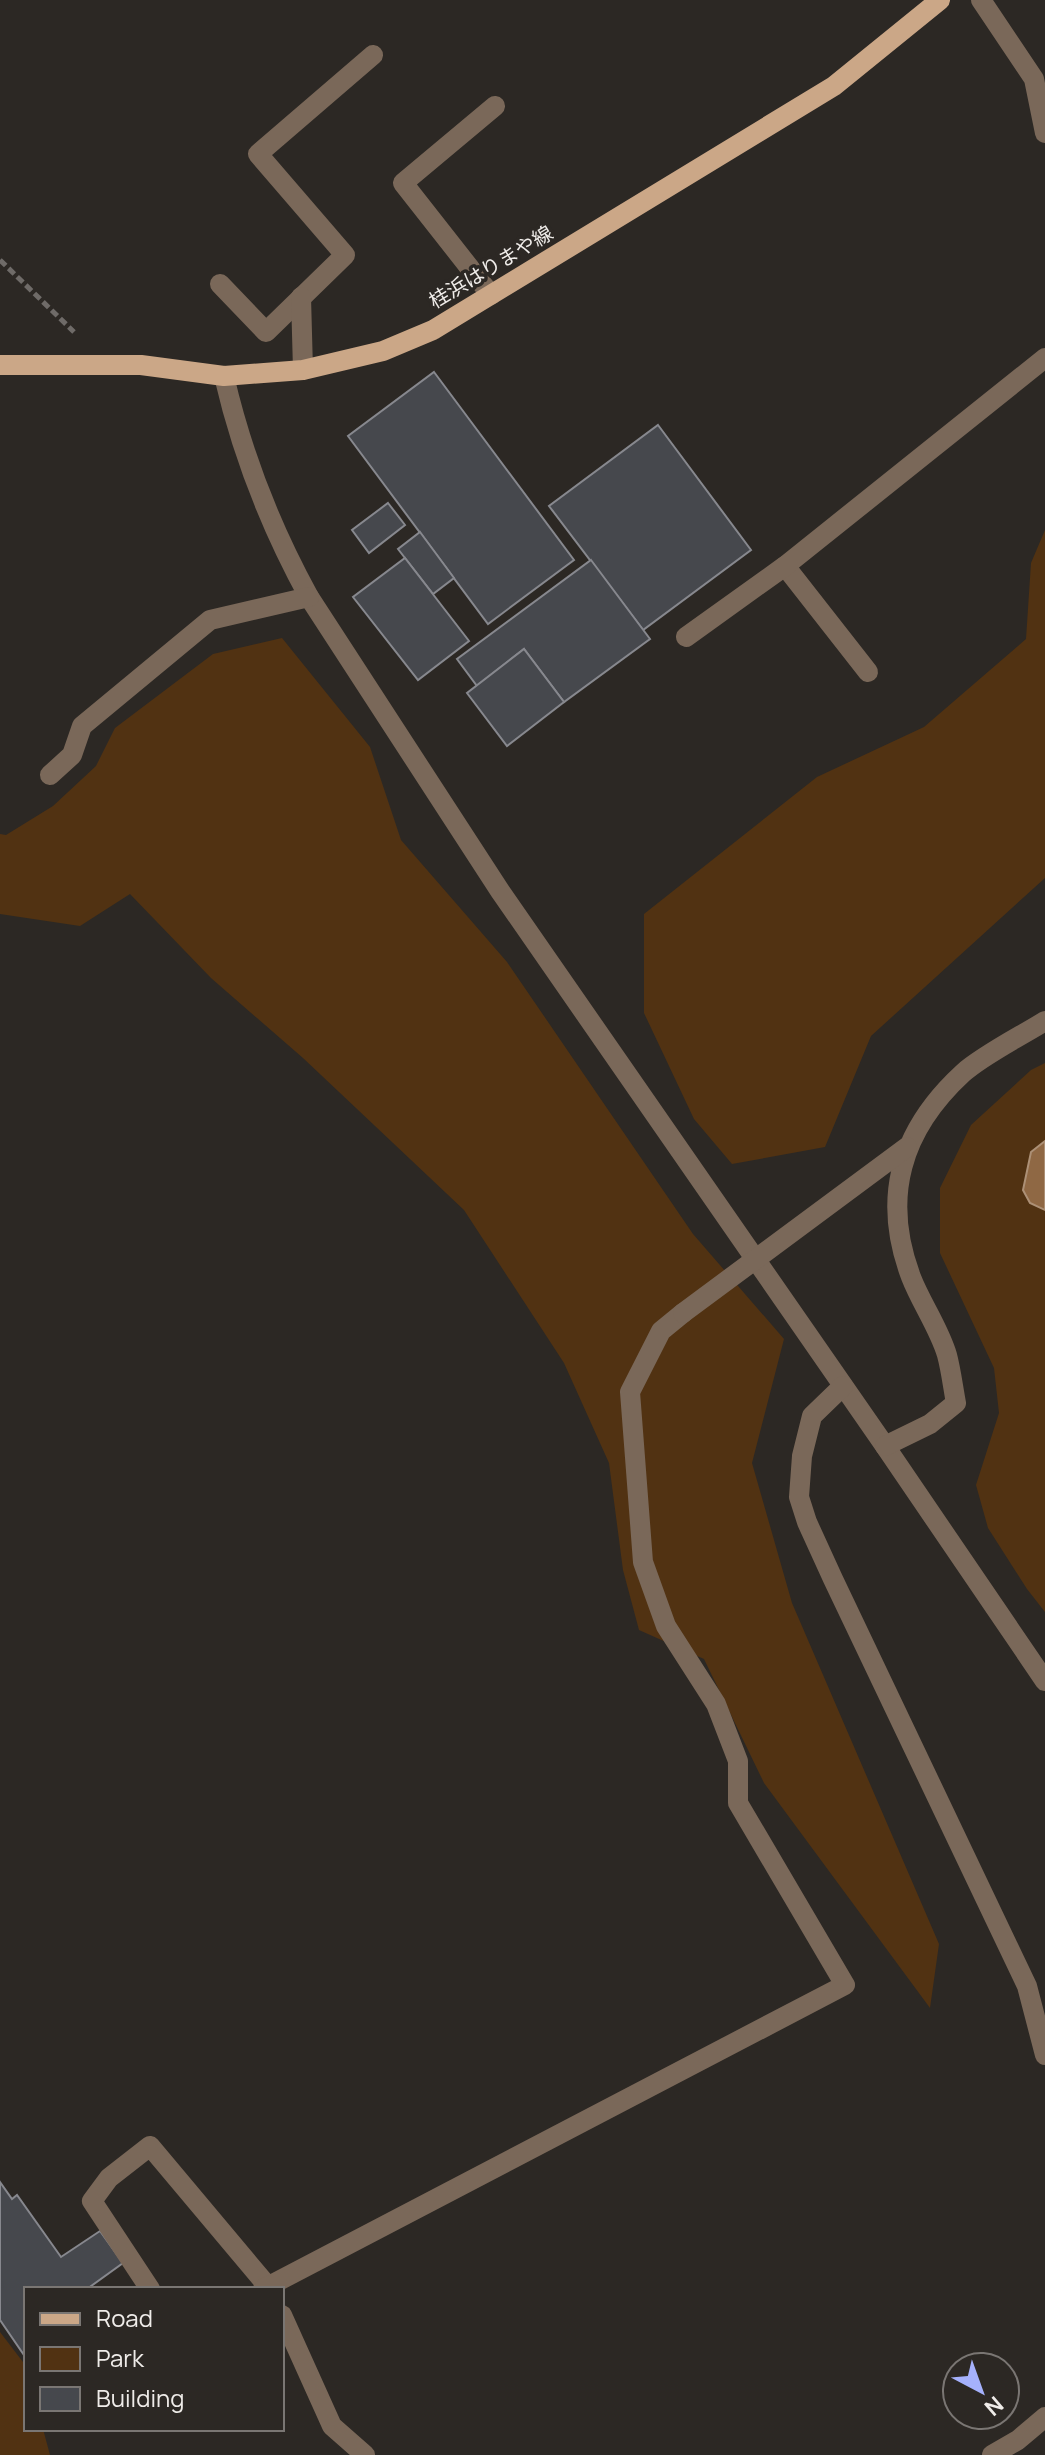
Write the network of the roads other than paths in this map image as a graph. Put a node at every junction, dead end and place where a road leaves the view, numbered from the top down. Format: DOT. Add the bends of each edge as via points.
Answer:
graph roads {
  1 [pos="940,0"];
  2 [pos="981,0"];
  3 [pos="373,55"];
  4 [pos="495,106"];
  5 [pos="1045,133"];
  6 [pos="220,284"];
  7 [pos="491,295"];
  8 [pos="301,297"];
  9 [pos="1045,358"];
  10 [pos="0,365"];
  11 [pos="303,370"];
  12 [pos="224,376"];
  13 [pos="785,566"];
  14 [pos="309,597"];
  15 [pos="686,637"];
  16 [pos="868,672"];
  17 [pos="50,775"];
  18 [pos="1045,1021"];
  19 [pos="907,1147"];
  20 [pos="843,1386"];
  21 [pos="885,1446"];
  22 [pos="1045,1681"];
  23 [pos="1045,2055"];
  24 [pos="149,2287"];
  25 [pos="266,2287"];
  26 [pos="272,2287"];
  27 [pos="284,2319"];
  28 [pos="1045,2417"];
  29 [pos="365,2455"];
  30 [pos="992,2455"];
  1 -- 7 [label="main road, 桂浜はりまや線" via="834,86"];
  2 -- 5 [label="street" via="1034,79"];
  3 -- 8 [label="street" via="258,154 345,255"];
  4 -- 7 [label="street" via="403,183"];
  6 -- 8 [label="street" via="266,332"];
  7 -- 11 [label="main road, 桂浜はりまや線" via="433,330 383,351"];
  8 -- 11 [label="street"];
  9 -- 13 [label="street"];
  10 -- 12 [label="main road, 桂浜はりまや線" via="141,365"];
  11 -- 12 [label="main road, 桂浜はりまや線"];
  12 -- 14 [label="street" via="252,477"];
  13 -- 15 [label="street"];
  13 -- 16 [label="street"];
  14 -- 17 [label="street" via="210,620 82,726 72,755"];
  14 -- 20 [label="street" via="500,891"];
  18 -- 19 [label="street" via="964,1072"];
  19 -- 21 [label="street" via="898,1179 899,1228 911,1275 946,1354 956,1403 930,1424"];
  19 -- 26 [label="street, bridge" via="661,1331 630,1392 643,1562 666,1626 716,1704 738,1761 738,1803 845,1985"];
  20 -- 21 [label="street"];
  20 -- 23 [label="street" via="812,1416 799,1497 1027,1986"];
  21 -- 22 [label="street"];
  24 -- 25 [label="street" via="92,2201 109,2178 150,2146"];
  27 -- 29 [label="street" via="332,2426"];
  28 -- 30 [label="street"];
}
